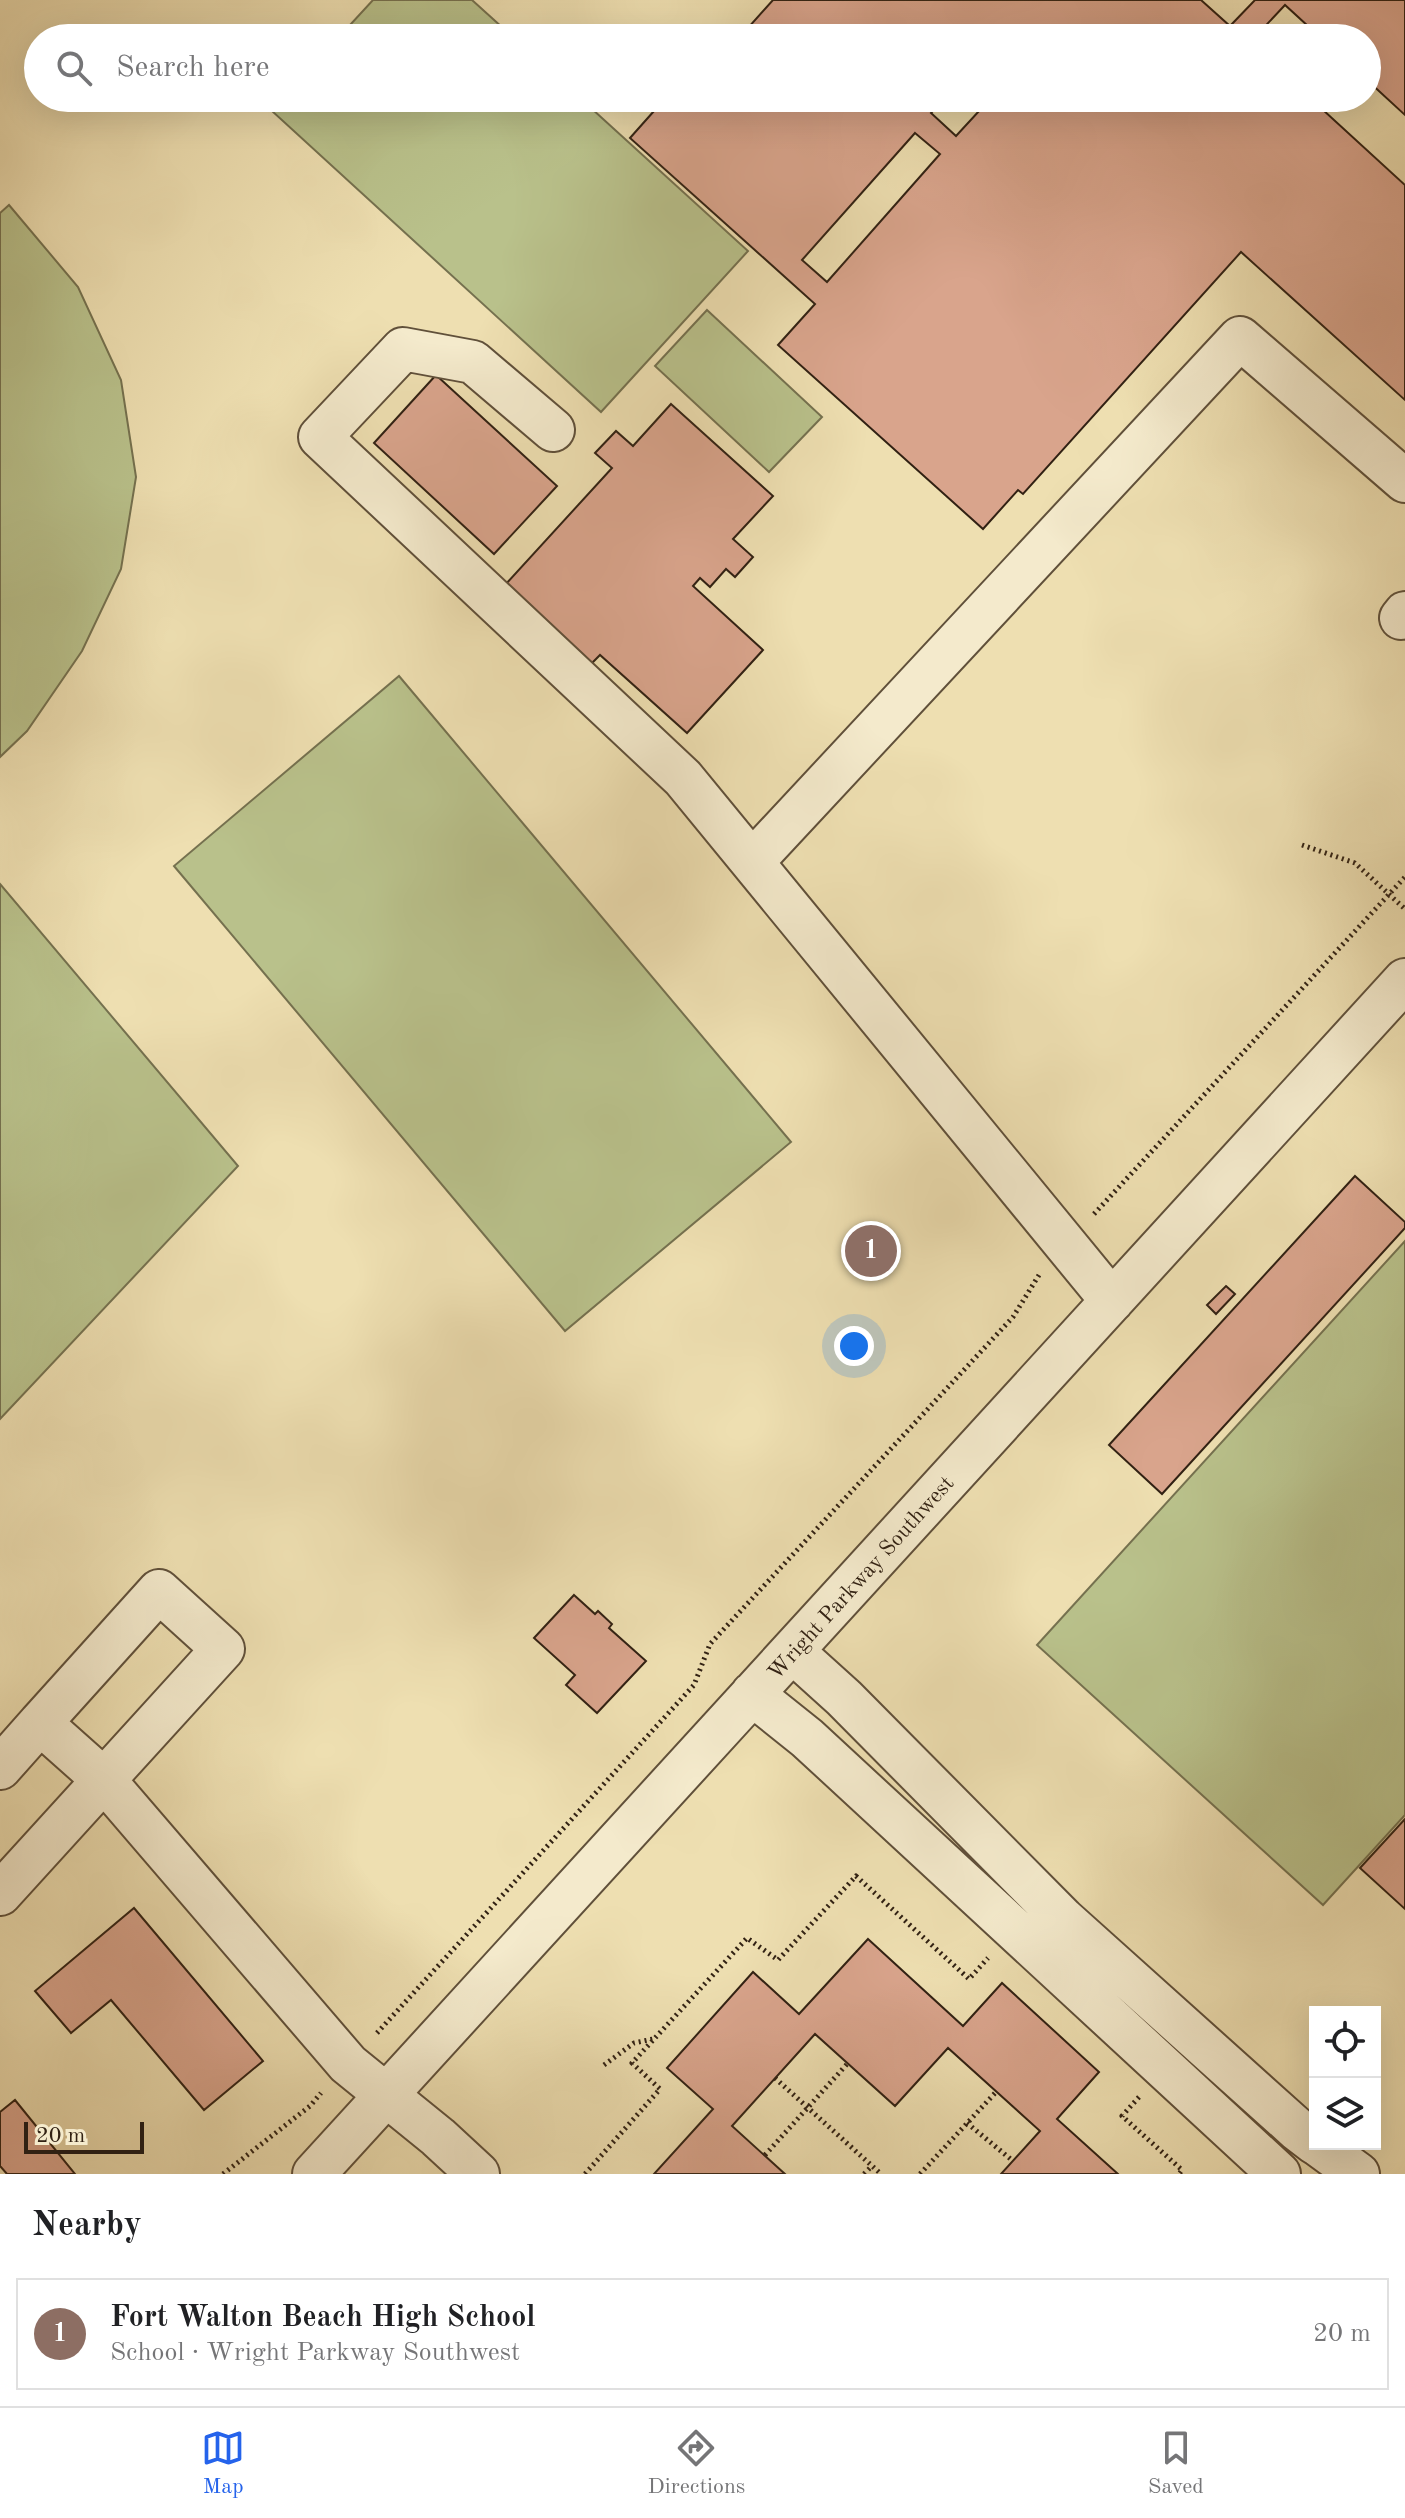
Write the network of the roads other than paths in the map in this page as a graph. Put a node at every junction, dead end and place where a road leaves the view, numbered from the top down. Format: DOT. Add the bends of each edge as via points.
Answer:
graph roads {
  1 [pos="553,430"];
  2 [pos="1405,481"];
  3 [pos="752,862"];
  4 [pos="1405,980"];
  5 [pos="1112,1301"];
  6 [pos="792,1651"];
  7 [pos="752,1694"];
  8 [pos="40,1723"];
  9 [pos="0,1768"];
  10 [pos="104,1780"];
  11 [pos="0,1894"];
  12 [pos="386,2095"];
  13 [pos="1309,2138"];
  14 [pos="1325,2150"];
  15 [pos="314,2174"];
  16 [pos="478,2174"];
  17 [pos="1279,2174"];
  18 [pos="1358,2174"];
  1 -- 3 [label="street" via="473,362 403,349 320,437 683,778"];
  2 -- 3 [label="street" via="1240,338"];
  3 -- 5 [label="street"];
  4 -- 5 [label="street, Wright Parkway Southwest"];
  5 -- 6 [label="street, Wright Parkway Southwest"];
  6 -- 7 [label="street, Wright Parkway Southwest"];
  6 -- 13 [label="street" via="1063,1919"];
  7 -- 12 [label="street, Wright Parkway Southwest"];
  7 -- 17 [label="street" via="807,1738"];
  8 -- 9 [label="street"];
  8 -- 10 [label="street"];
  8 -- 10 [label="street" via="159,1591 223,1649"];
  10 -- 11 [label="street"];
  10 -- 12 [label="street" via="348,2064"];
  12 -- 15 [label="street, Wright Parkway Southwest"];
  12 -- 16 [label="street"];
  14 -- 18 [label="street"];
}
